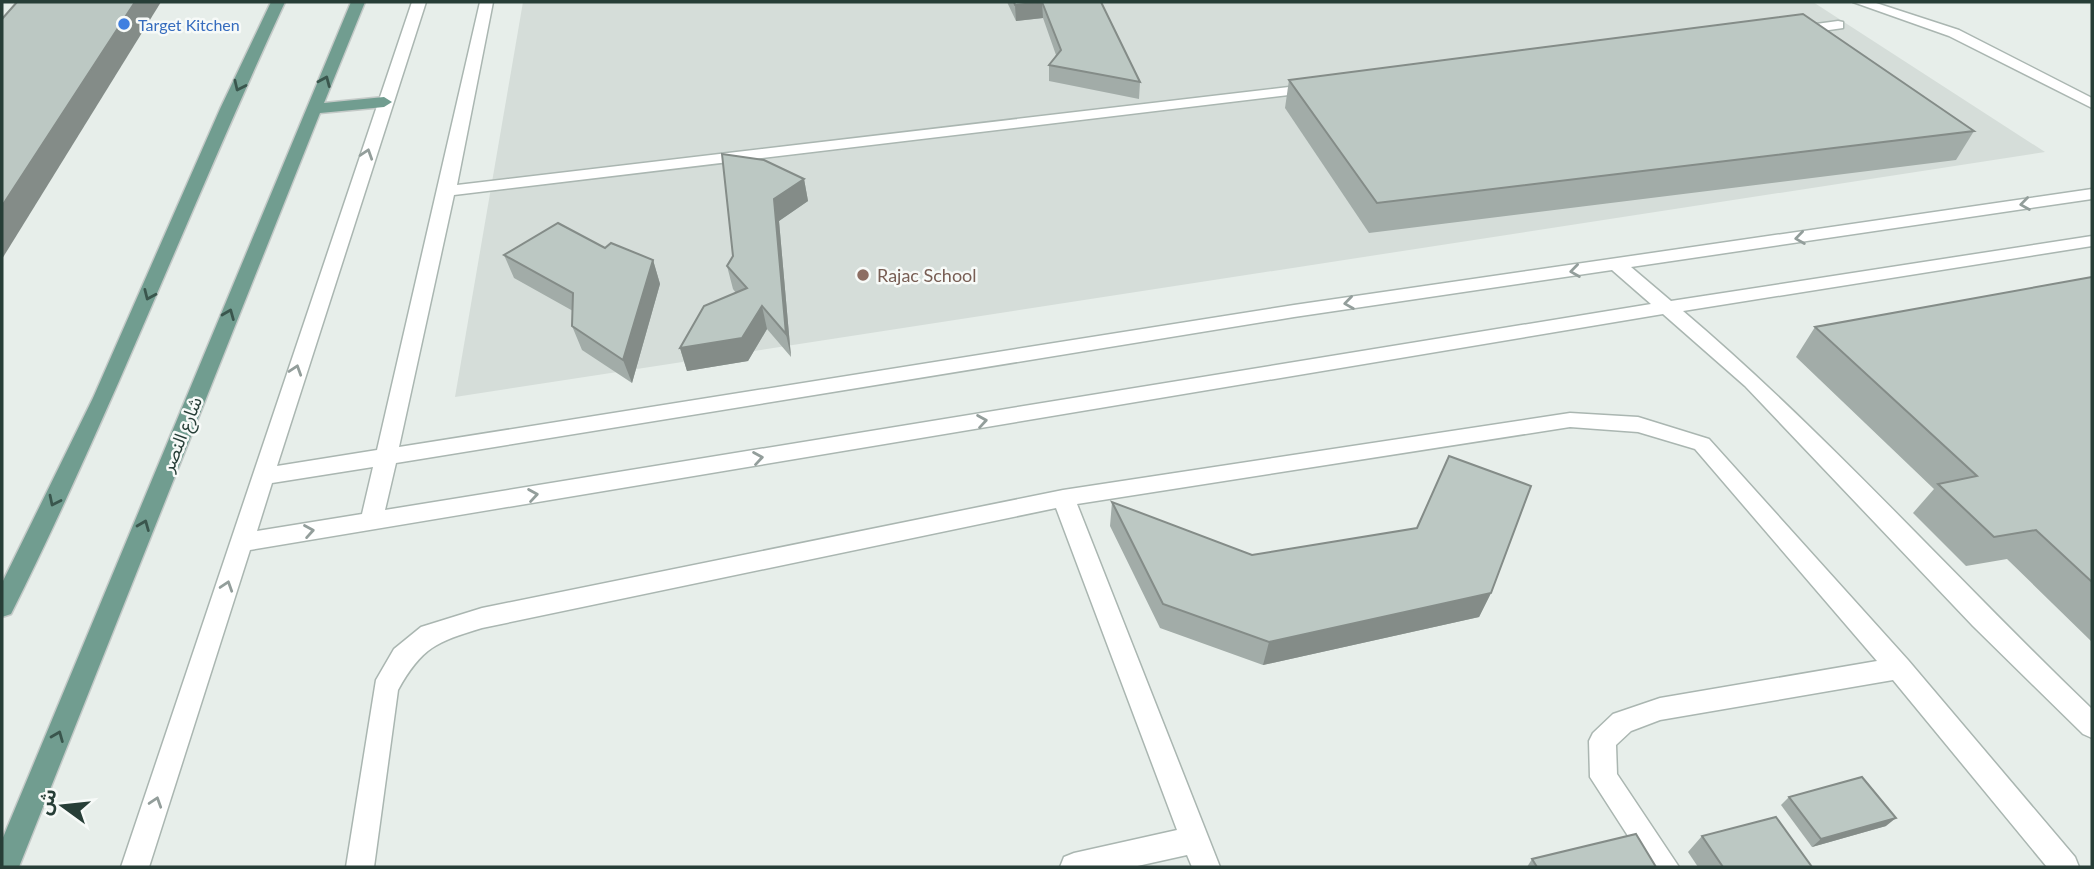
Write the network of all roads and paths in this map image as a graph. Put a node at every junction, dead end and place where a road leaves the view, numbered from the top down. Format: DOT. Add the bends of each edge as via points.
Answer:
graph roads {
  1 [pos="278,2"];
  2 [pos="358,2"];
  3 [pos="419,2"];
  4 [pos="486,2"];
  5 [pos="1860,2"];
  6 [pos="1838,25"];
  7 [pos="1783,32"];
  8 [pos="1329,86"];
  9 [pos="384,102"];
  10 [pos="2092,104"];
  11 [pos="313,109"];
  12 [pos="447,191"];
  13 [pos="2092,194"];
  14 [pos="2092,240"];
  15 [pos="1617,265"];
  16 [pos="1665,308"];
  17 [pos="385,458"];
  18 [pos="261,477"];
  19 [pos="1063,498"];
  20 [pos="372,520"];
  21 [pos="242,543"];
  22 [pos="2,607"];
  23 [pos="1899,668"];
  24 [pos="2092,726"];
  25 [pos="1196,839"];
  26 [pos="5,867"];
  27 [pos="135,867"];
  28 [pos="360,867"];
  29 [pos="1074,867"];
  30 [pos="1206,867"];
  31 [pos="1665,867"];
  32 [pos="2065,867"];
  1 -- 22 [label="main road, one-way" via="103,398"];
  11 -- 2 [label="main road, شارع النصر, one-way"];
  3 -- 9 [label="street"];
  4 -- 12 [label="street"];
  5 -- 10 [label="street" via="1954,33"];
  6 -- 7 [label="street"];
  8 -- 12 [label="street"];
  9 -- 11 [label="main road"];
  18 -- 9 [label="street, one-way"];
  26 -- 11 [label="main road, شارع النصر, one-way"];
  12 -- 17 [label="street"];
  13 -- 15 [label="street, one-way"];
  14 -- 16 [label="street"];
  15 -- 16 [label="street"];
  15 -- 17 [label="street, one-way" via="1294,311"];
  20 -- 16 [label="street, one-way"];
  16 -- 24 [label="street" via="1752,381"];
  17 -- 18 [label="street"];
  17 -- 20 [label="street"];
  18 -- 21 [label="street"];
  19 -- 23 [label="street" via="1570,420 1656,426 1702,444"];
  19 -- 25 [label="street"];
  19 -- 28 [label="street" via="482,618 430,634 403,657 385,688"];
  21 -- 20 [label="street, one-way"];
  27 -- 21 [label="street, one-way"];
  23 -- 31 [label="street" via="1660,709 1622,722 1602,741 1605,777"];
  23 -- 32 [label="street"];
  25 -- 29 [label="street"];
  25 -- 30 [label="street"];
}
